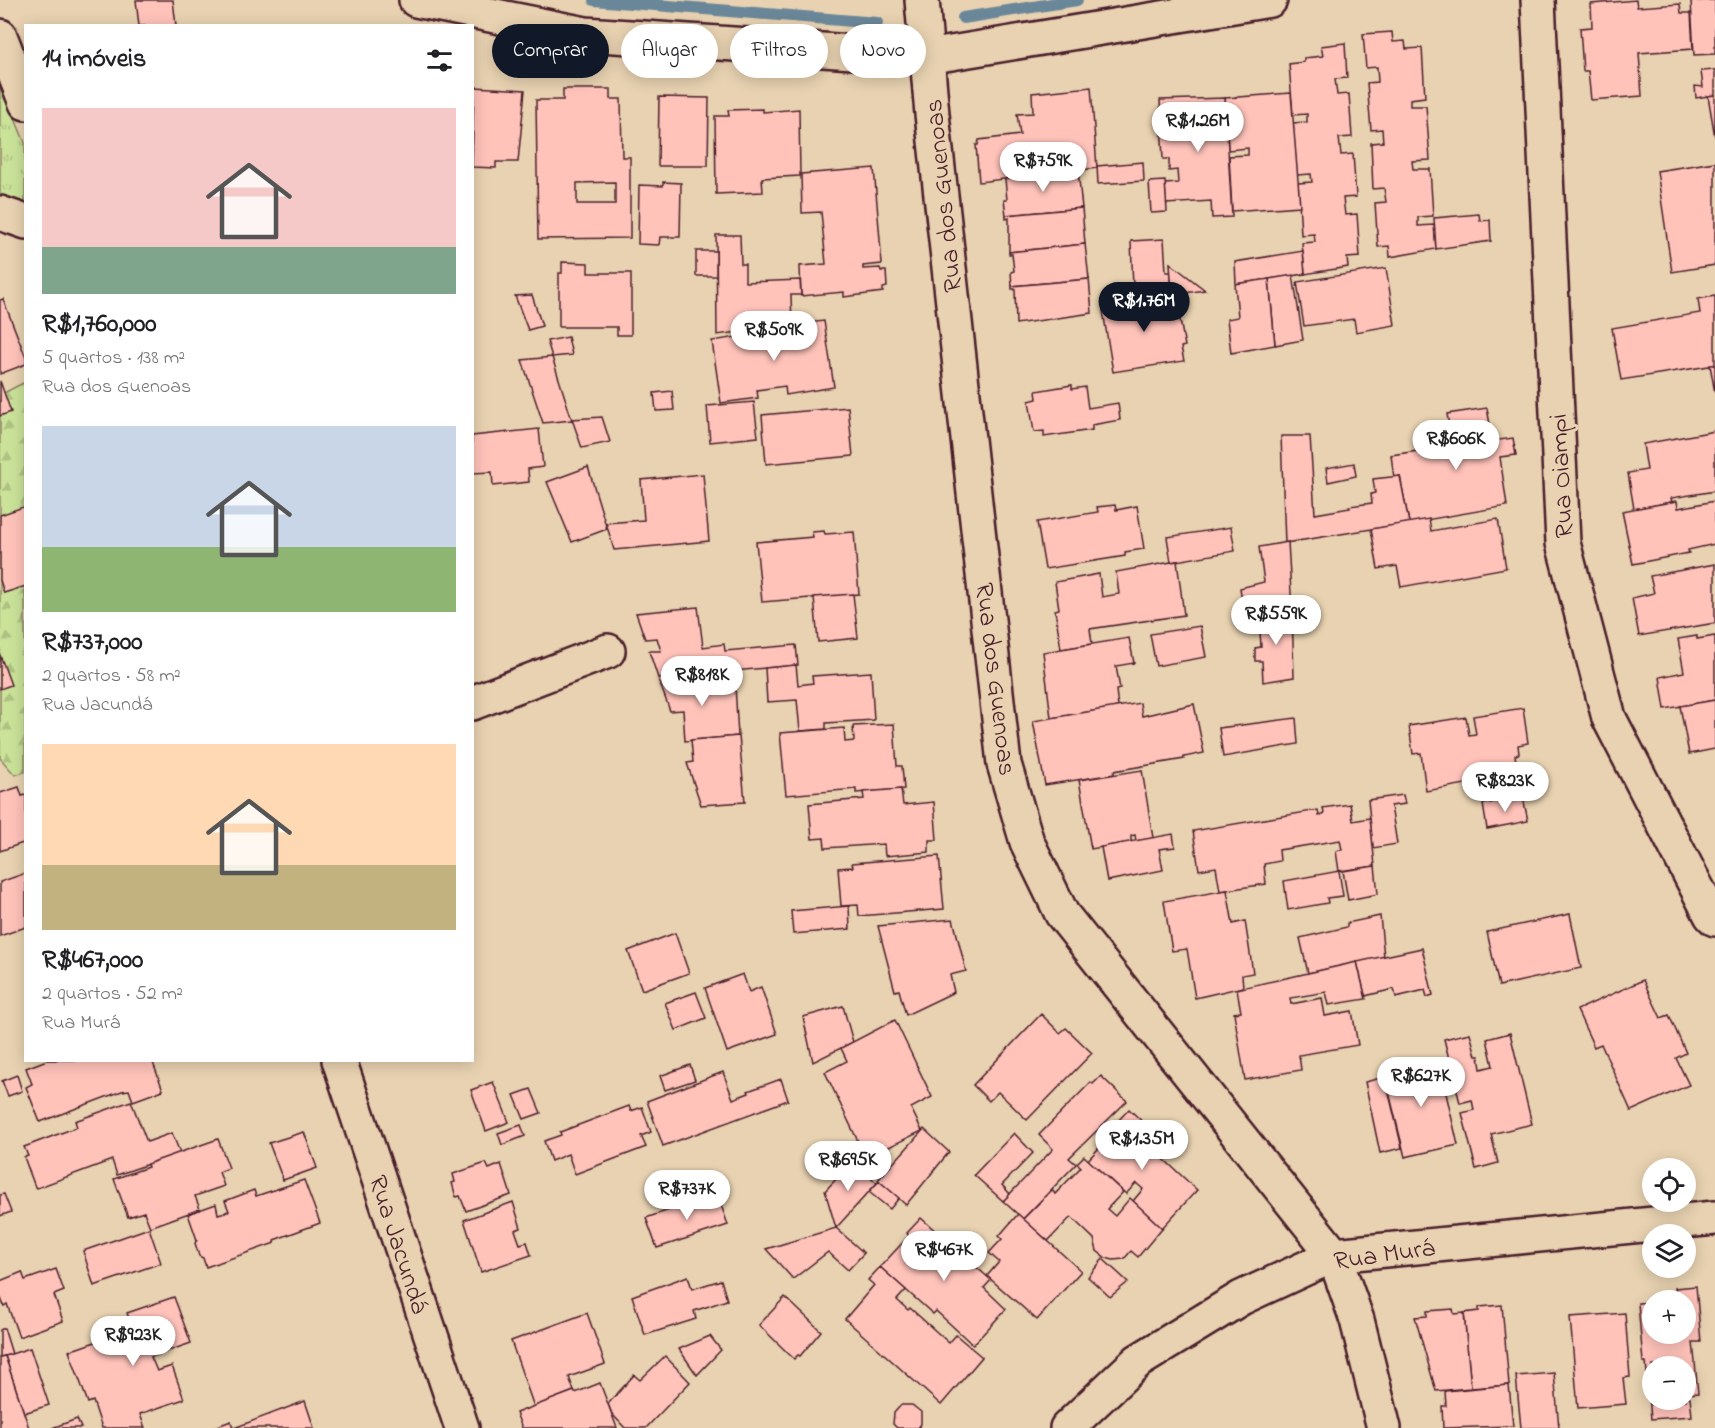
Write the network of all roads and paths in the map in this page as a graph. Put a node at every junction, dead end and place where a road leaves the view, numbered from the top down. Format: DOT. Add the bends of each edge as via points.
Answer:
graph roads {
  1 [pos="417,0"];
  2 [pos="922,0"];
  3 [pos="1270,0"];
  4 [pos="1538,0"];
  5 [pos="0,36"];
  6 [pos="927,57"];
  7 [pos="24,98"];
  8 [pos="0,213"];
  9 [pos="24,221"];
  10 [pos="608,651"];
  11 [pos="474,702"];
  12 [pos="1715,919"];
  13 [pos="340,1062"];
  14 [pos="1715,1218"];
  15 [pos="1334,1255"];
  16 [pos="462,1428"];
  17 [pos="1067,1428"];
  18 [pos="1384,1428"];
  1 -- 6 [label="street" via="585,34"];
  2 -- 6 [label="street, Rua dos Guenoas"];
  3 -- 6 [label="street"];
  4 -- 12 [label="street, Rua Oiampi" via="1563,543 1609,718"];
  5 -- 7 [label="street"];
  6 -- 15 [label="street, Rua dos Guenoas" via="1004,764 1027,842 1062,914"];
  8 -- 9 [label="street"];
  10 -- 11 [label="street"];
  13 -- 16 [label="street, Rua Jacundá"];
  14 -- 15 [label="street, Rua Murá"];
  15 -- 17 [label="street, Rua Murá" via="1241,1298 1137,1361"];
  15 -- 18 [label="street, Rua dos Guenoas" via="1357,1320"];
}
